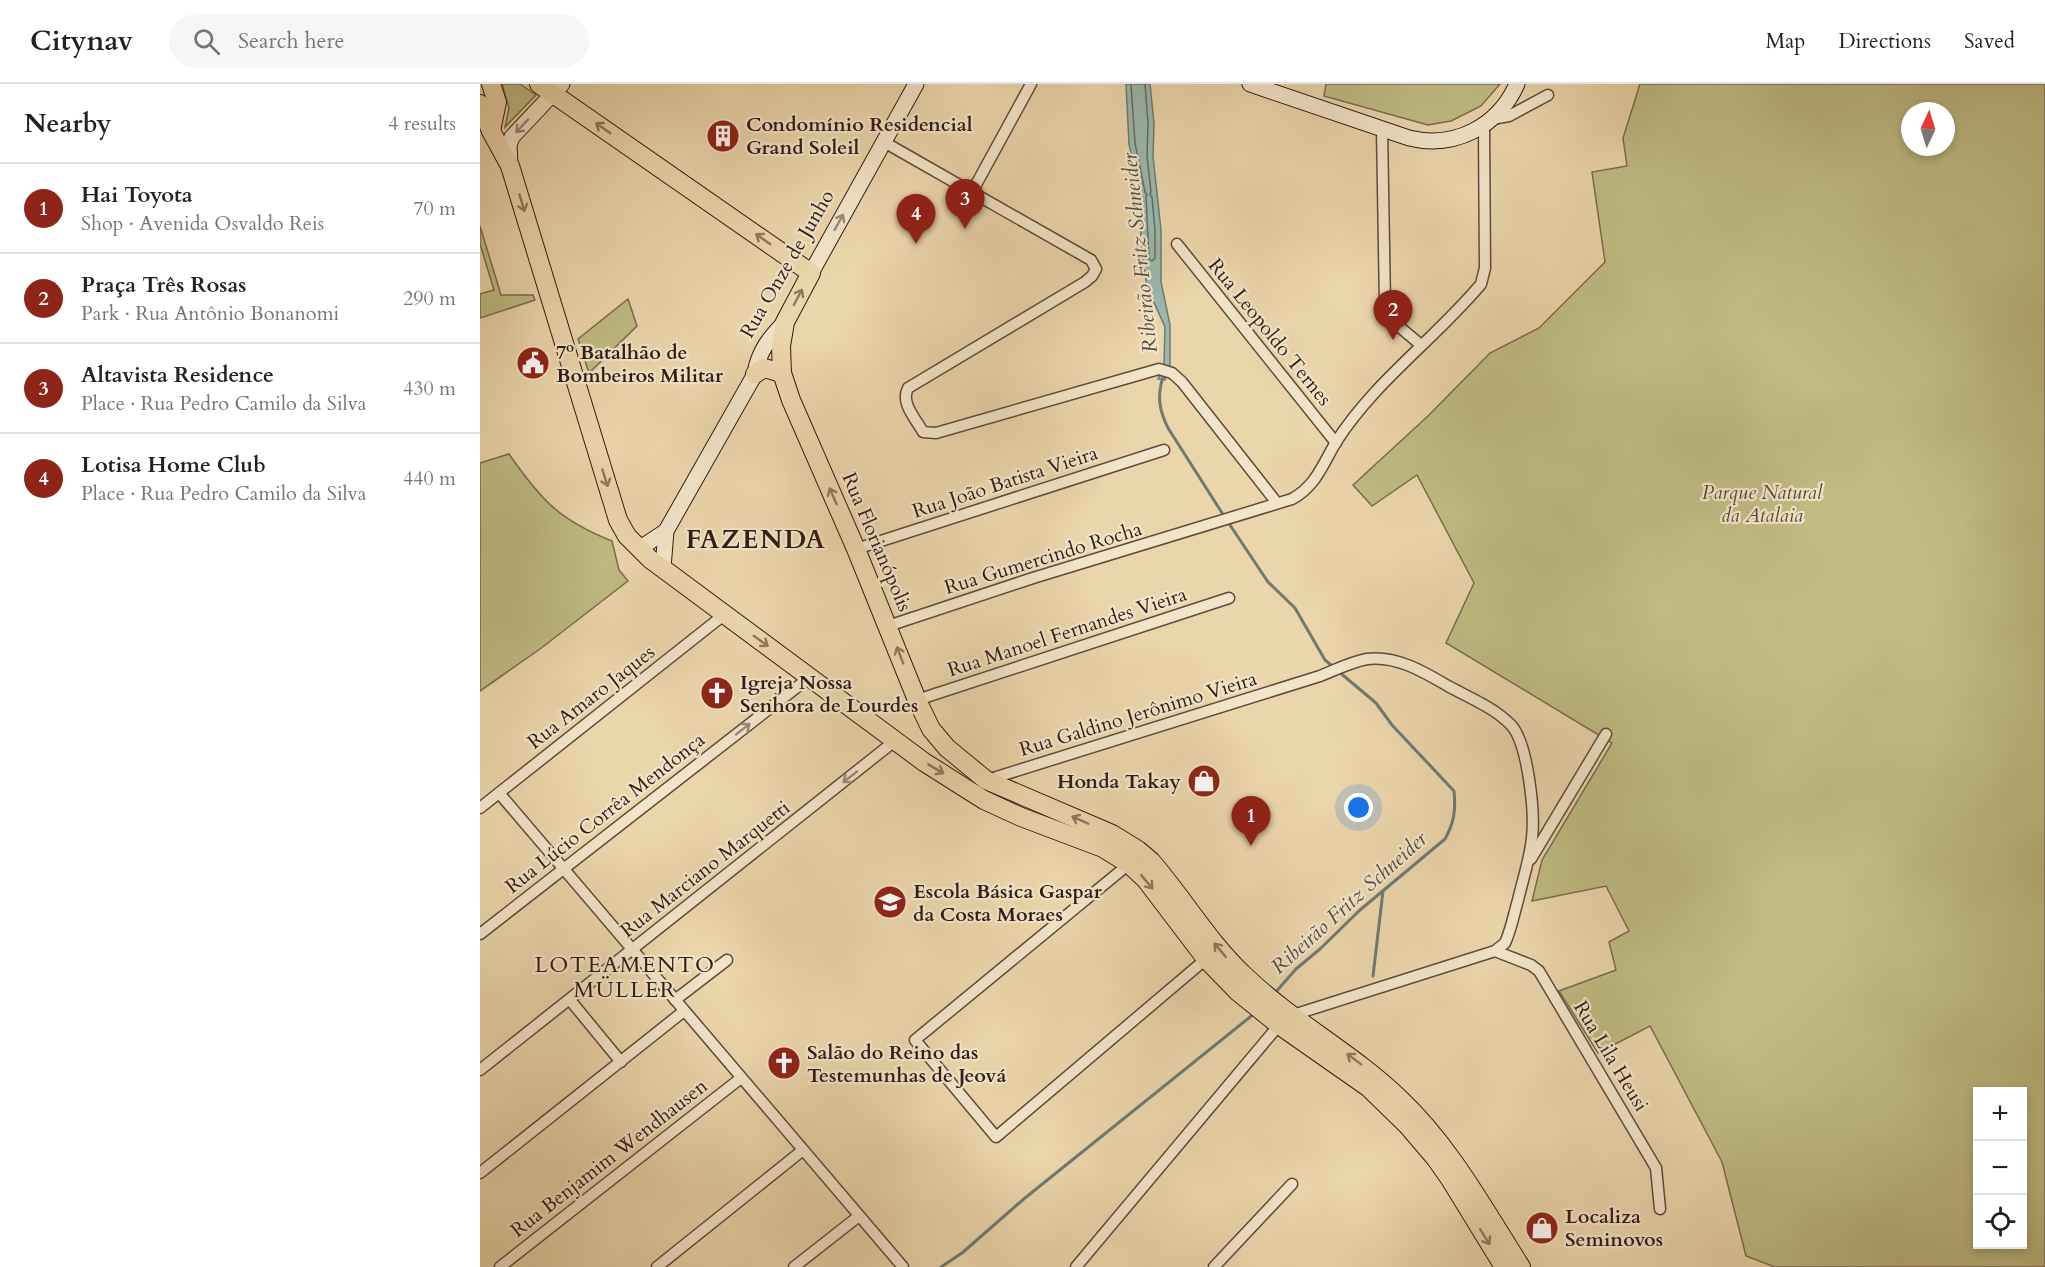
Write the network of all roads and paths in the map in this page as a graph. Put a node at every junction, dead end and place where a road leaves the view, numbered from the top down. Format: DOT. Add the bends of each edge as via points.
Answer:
graph roads {
  1 [pos="491,84"];
  2 [pos="916,84"];
  3 [pos="1031,84"];
  4 [pos="1250,84"];
  5 [pos="1517,84"];
  6 [pos="551,87"];
  7 [pos="1548,95"];
  8 [pos="480,104"];
  9 [pos="1488,122"];
  10 [pos="1382,129"];
  11 [pos="486,133"];
  12 [pos="884,142"];
  13 [pos="510,166"];
  14 [pos="972,192"];
  15 [pos="1176,244"];
  16 [pos="811,273"];
  17 [pos="785,322"];
  18 [pos="1421,345"];
  19 [pos="755,374"];
  20 [pos="782,374"];
  21 [pos="1336,443"];
  22 [pos="1164,450"];
  23 [pos="1276,503"];
  24 [pos="666,531"];
  25 [pos="639,549"];
  26 [pos="856,549"];
  27 [pos="663,568"];
  28 [pos="1229,598"];
  29 [pos="725,614"];
  30 [pos="888,626"];
  31 [pos="810,676"];
  32 [pos="917,700"];
  33 [pos="931,729"];
  34 [pos="1606,734"];
  35 [pos="901,743"];
  36 [pos="986,780"];
  37 [pos="967,788"];
  38 [pos="499,793"];
  39 [pos="480,808"];
  40 [pos="1129,864"];
  41 [pos="1526,867"];
  42 [pos="564,868"];
  43 [pos="480,934"];
  44 [pos="632,949"];
  45 [pos="1495,951"];
  46 [pos="1206,959"];
  47 [pos="727,960"];
  48 [pos="1255,997"];
  49 [pos="570,1000"];
  50 [pos="675,1000"];
  51 [pos="684,1011"];
  52 [pos="1281,1016"];
  53 [pos="621,1062"];
  54 [pos="480,1070"];
  55 [pos="741,1078"];
  56 [pos="803,1150"];
  57 [pos="480,1173"];
  58 [pos="1292,1184"];
  59 [pos="1660,1209"];
  60 [pos="859,1216"];
  61 [pos="500,1267"];
  62 [pos="657,1267"];
  63 [pos="794,1267"];
  64 [pos="903,1267"];
  65 [pos="1076,1267"];
  66 [pos="1214,1267"];
  67 [pos="1504,1267"];
  68 [pos="1521,1267"];
  1 -- 11 [label="main road" via="497,102"];
  2 -- 12 [label="main road, Rua Onze de Junho"];
  3 -- 14 [label="street"];
  4 -- 10 [label="main road"];
  5 -- 9 [label="main road"];
  6 -- 13 [label="main road, one-way" via="512,137"];
  16 -- 6 [label="main road, one-way"];
  7 -- 9 [label="street" via="1509,116"];
  8 -- 11 [label="main road"];
  9 -- 10 [label="main road" via="1461,137 1432,141"];
  9 -- 18 [label="street, Rua Gumercindo Rocha" via="1484,276 1477,289"];
  10 -- 18 [label="street" via="1385,305 1390,319"];
  11 -- 13 [label="main road"];
  12 -- 14 [label="street"];
  16 -- 12 [label="main road, Rua Onze de Junho, one-way"];
  13 -- 25 [label="main road, one-way" via="618,520"];
  14 -- 23 [label="street" via="1091,260 1096,269 1085,282 908,388 905,401 923,432 1159,369 1182,382"];
  15 -- 21 [label="street, Rua Leopoldo Ternes"];
  17 -- 16 [label="main road, Rua Onze de Junho, one-way"];
  17 -- 19 [label="main road, Rua Onze de Junho" via="768,340"];
  17 -- 20 [label="main road, Rua Florianópolis"];
  18 -- 21 [label="street, Rua Gumercindo Rocha" via="1365,404"];
  19 -- 20 [label="main road" via="764,368"];
  19 -- 24 [label="main road, Rua Onze de Junho"];
  26 -- 20 [label="main road, Rua Florianópolis, one-way"];
  21 -- 23 [label="street, Rua Gumercindo Rocha" via="1310,487 1292,499"];
  22 -- 26 [label="street, Rua João Batista Vieira"];
  23 -- 30 [label="street, Rua Gumercindo Rocha"];
  24 -- 25 [label="main road, Rua Onze de Junho"];
  24 -- 27 [label="main road, Rua Onze de Junho"];
  25 -- 27 [label="main road"];
  26 -- 30 [label="main road, Rua Florianópolis"];
  27 -- 29 [label="main road"];
  28 -- 32 [label="street, Rua Manoel Fernandes Vieira"];
  29 -- 31 [label="main road, one-way"];
  29 -- 38 [label="street, Rua Amaro Jaques"];
  32 -- 30 [label="main road, Rua Florianópolis, one-way"];
  31 -- 35 [label="main road"];
  42 -- 31 [label="street, Rua Lúcio Corrêa Mendonça, one-way"];
  32 -- 33 [label="main road, Rua Florianópolis"];
  33 -- 35 [label="main road" via="928,737 916,746"];
  33 -- 36 [label="main road, Rua Florianópolis" via="947,748"];
  34 -- 41 [label="street"];
  35 -- 37 [label="main road, one-way"];
  35 -- 44 [label="street, Rua Marciano Marquetti, one-way"];
  36 -- 37 [label="street, Rua Galdino Jerônimo Vieira"];
  36 -- 41 [label="street, Rua Galdino Jerônimo Vieira" via="1366,659 1382,658 1431,676 1511,724 1519,737 1529,776 1533,818"];
  48 -- 36 [label="main road, Rua Florianópolis, one-way" via="1161,872 1138,850 1112,834"];
  37 -- 40 [label="main road" via="1003,809 1103,848"];
  38 -- 39 [label="street, Rua Amaro Jaques"];
  38 -- 42 [label="street"];
  40 -- 46 [label="main road, one-way" via="1146,880"];
  40 -- 46 [label="street" via="915,1040 996,1137"];
  41 -- 45 [label="street" via="1508,938"];
  42 -- 43 [label="street, Rua Lúcio Corrêa Mendonça"];
  42 -- 44 [label="street"];
  44 -- 49 [label="street, Rua Marciano Marquetti"];
  44 -- 50 [label="street"];
  45 -- 52 [label="street"];
  45 -- 59 [label="street, Rua Lila Heusi" via="1531,964 1539,971 1656,1168"];
  46 -- 48 [label="main road"];
  47 -- 50 [label="street"];
  48 -- 52 [label="main road"];
  49 -- 53 [label="street"];
  49 -- 54 [label="street, Rua Marciano Marquetti"];
  50 -- 51 [label="street"];
  51 -- 53 [label="street"];
  51 -- 55 [label="street"];
  52 -- 65 [label="street"];
  52 -- 67 [label="main road, one-way" via="1369,1088 1407,1125 1440,1166"];
  68 -- 52 [label="main road, one-way" via="1452,1159 1417,1116 1361,1064"];
  53 -- 57 [label="street"];
  55 -- 56 [label="street"];
  55 -- 61 [label="street, Rua Benjamim Wendhausen"];
  56 -- 60 [label="street"];
  56 -- 62 [label="street"];
  58 -- 66 [label="street"];
  60 -- 63 [label="street"];
  60 -- 64 [label="street"];
}
